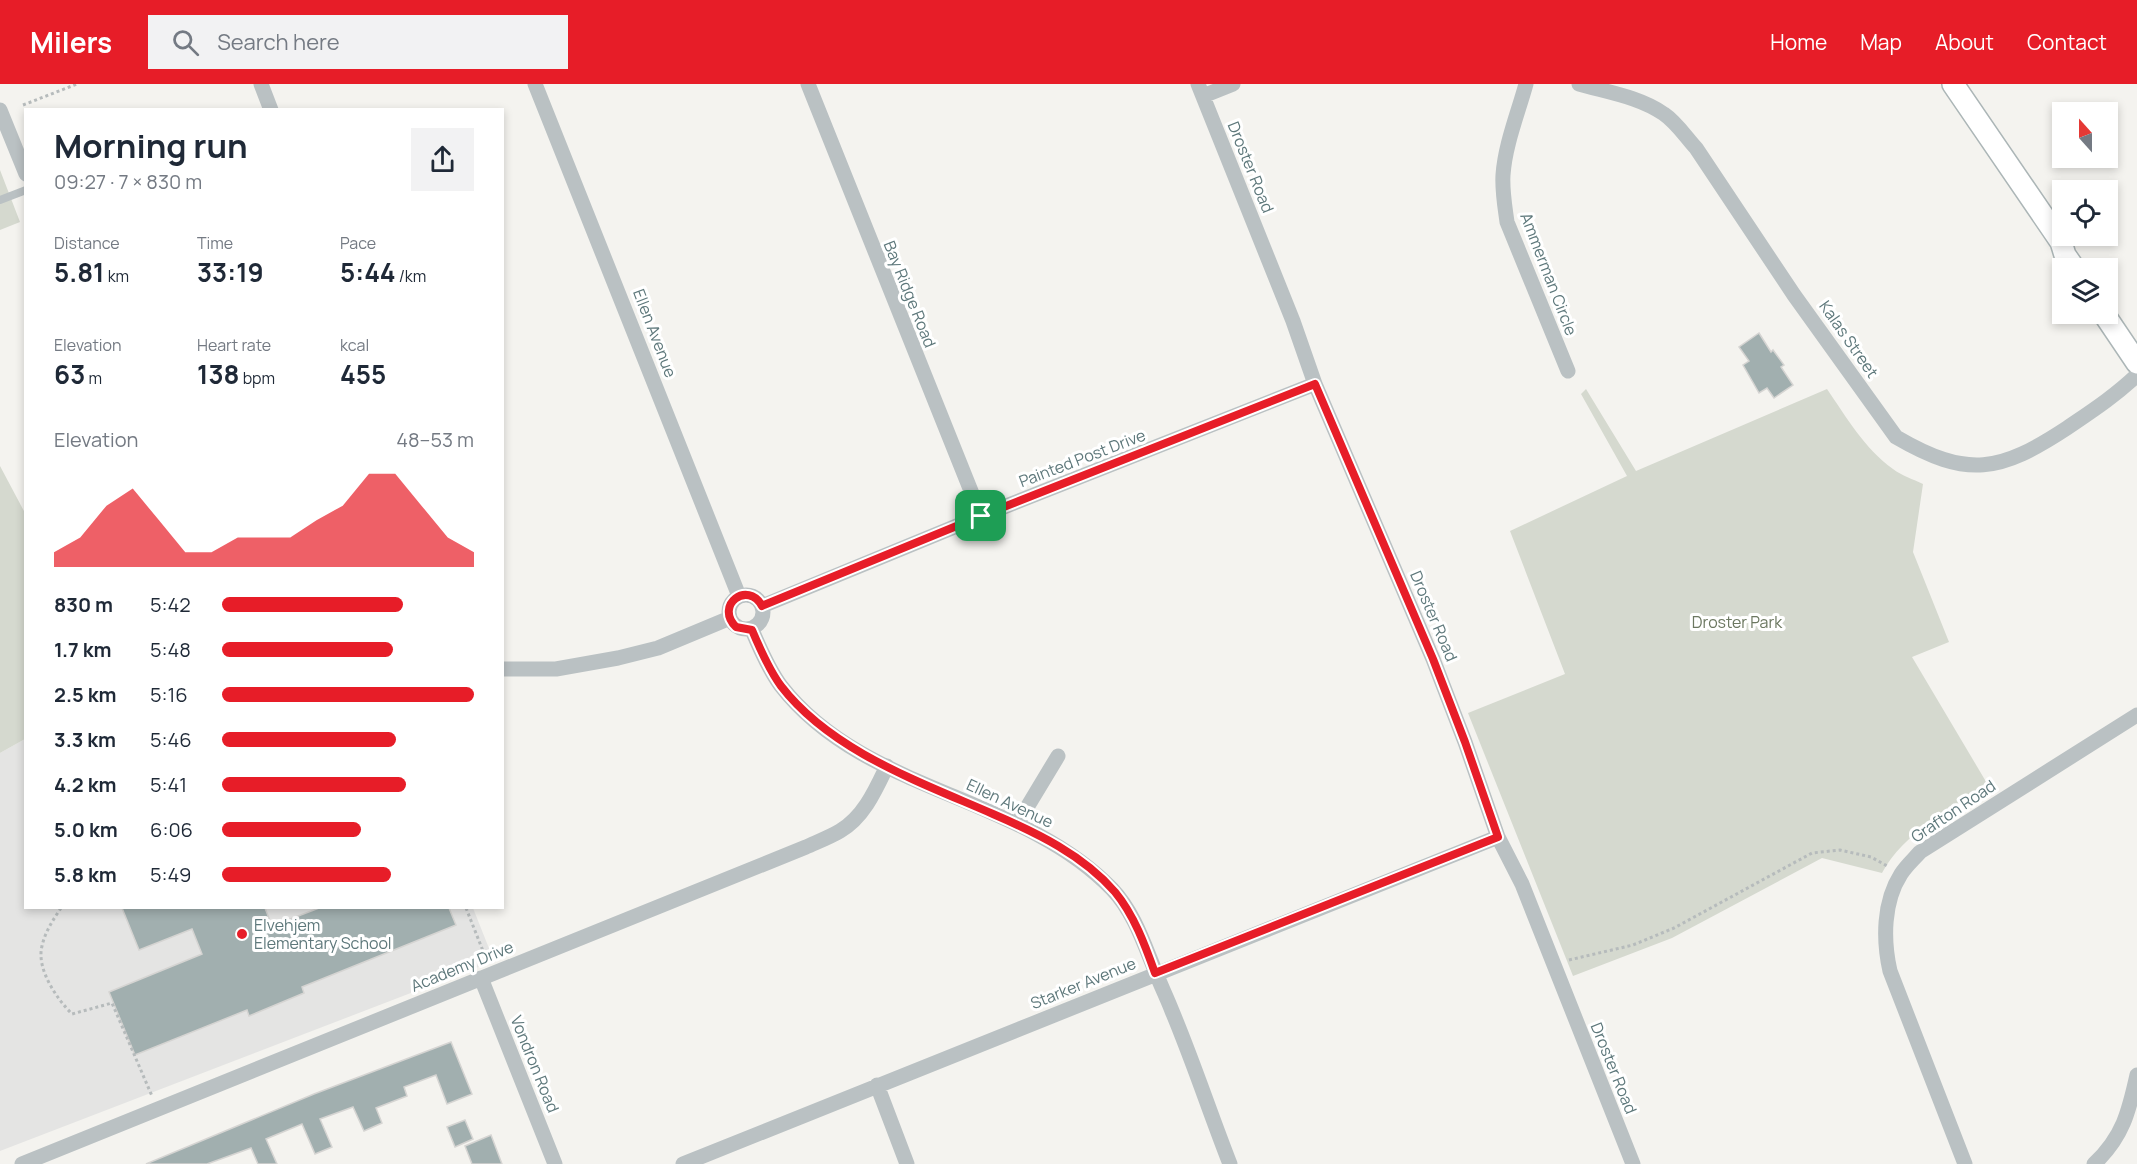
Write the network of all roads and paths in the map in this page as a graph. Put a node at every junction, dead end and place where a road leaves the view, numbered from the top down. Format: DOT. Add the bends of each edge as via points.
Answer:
graph roads {
  1 [pos="77,84"];
  2 [pos="261,84"];
  3 [pos="535,84"];
  4 [pos="808,84"];
  5 [pos="1233,84"];
  6 [pos="1526,84"];
  7 [pos="1579,84"];
  8 [pos="1953,84"];
  9 [pos="1201,90"];
  10 [pos="23,105"];
  11 [pos="270,108"];
  12 [pos="0,110"];
  13 [pos="24,169"];
  14 [pos="24,191"];
  15 [pos="0,200"];
  16 [pos="2067,258"];
  17 [pos="2111,324"];
  18 [pos="2137,363"];
  19 [pos="1568,371"];
  20 [pos="2137,375"];
  21 [pos="1315,384"];
  22 [pos="981,516"];
  23 [pos="739,596"];
  24 [pos="762,606"];
  25 [pos="730,618"];
  26 [pos="752,630"];
  27 [pos="504,669"];
  28 [pos="2137,715"];
  29 [pos="1058,756"];
  30 [pos="887,766"];
  31 [pos="1017,824"];
  32 [pos="1498,837"];
  33 [pos="1900,874"];
  34 [pos="60,909"];
  35 [pos="466,909"];
  36 [pos="485,956"];
  37 [pos="1553,963"];
  38 [pos="1155,973"];
  39 [pos="481,978"];
  40 [pos="2137,1075"];
  41 [pos="877,1085"];
  42 [pos="158,1109"];
  43 [pos="22,1164"];
  44 [pos="555,1164"];
  45 [pos="683,1164"];
  46 [pos="907,1164"];
  47 [pos="1230,1164"];
  48 [pos="1633,1164"];
  49 [pos="1965,1164"];
  50 [pos="2094,1164"];
  1 -- 10 [label="path"];
  2 -- 11 [label="street"];
  3 -- 23 [label="street, Ellen Avenue"];
  4 -- 22 [label="street, Bay Ridge Road"];
  5 -- 9 [label="street"];
  6 -- 19 [label="street, Ammerman Circle" via="1506,158 1504,197 1508,222"];
  7 -- 20 [label="street, Kalas Street" via="1634,100 1664,114 1678,127 1896,437 1908,444 1944,460 1979,466 2000,463 2037,448 2115,396"];
  8 -- 16 [label="street" via="2061,242"];
  9 -- 21 [label="street, Droster Road"];
  12 -- 13 [label="street"];
  14 -- 15 [label="lane"];
  17 -- 18 [label="street"];
  21 -- 22 [label="street, Painted Post Drive"];
  21 -- 32 [label="street, Droster Road" via="1433,659"];
  22 -- 24 [label="street, Painted Post Drive"];
  23 -- 24 [label="street" via="755,597"];
  23 -- 25 [label="street" via="731,603"];
  24 -- 26 [label="street" via="763,617"];
  25 -- 26 [label="street" via="736,627"];
  25 -- 27 [label="street" via="658,648 618,658 556,669"];
  26 -- 30 [label="street, Ellen Avenue" via="780,685 798,706 844,743"];
  28 -- 33 [label="street, Grafton Road" via="1920,852"];
  29 -- 31 [label="street"];
  30 -- 31 [label="street, Ellen Avenue"];
  30 -- 39 [label="street, Academy Drive" via="866,805 841,830"];
  31 -- 38 [label="street, Ellen Avenue" via="1062,848 1114,891 1127,908"];
  32 -- 37 [label="street, Droster Road" via="1522,884"];
  32 -- 38 [label="street, Starker Avenue"];
  33 -- 37 [label="path" via="1871,857 1840,850 1812,853 1674,928 1633,945"];
  33 -- 49 [label="street, Grafton Road" via="1886,922 1886,954"];
  34 -- 42 [label="path" via="40,949 45,976 59,1001 72,1014 112,1003"];
  35 -- 36 [label="path"];
  37 -- 48 [label="street, Droster Road"];
  38 -- 41 [label="street, Starker Avenue"];
  38 -- 47 [label="street, Ellen Avenue"];
  39 -- 42 [label="street, Academy Drive"];
  39 -- 44 [label="street, Vondron Road"];
  40 -- 50 [label="street" via="2120,1133"];
  41 -- 45 [label="street, Starker Avenue"];
  41 -- 46 [label="street"];
  42 -- 43 [label="street, Academy Drive"];
}
